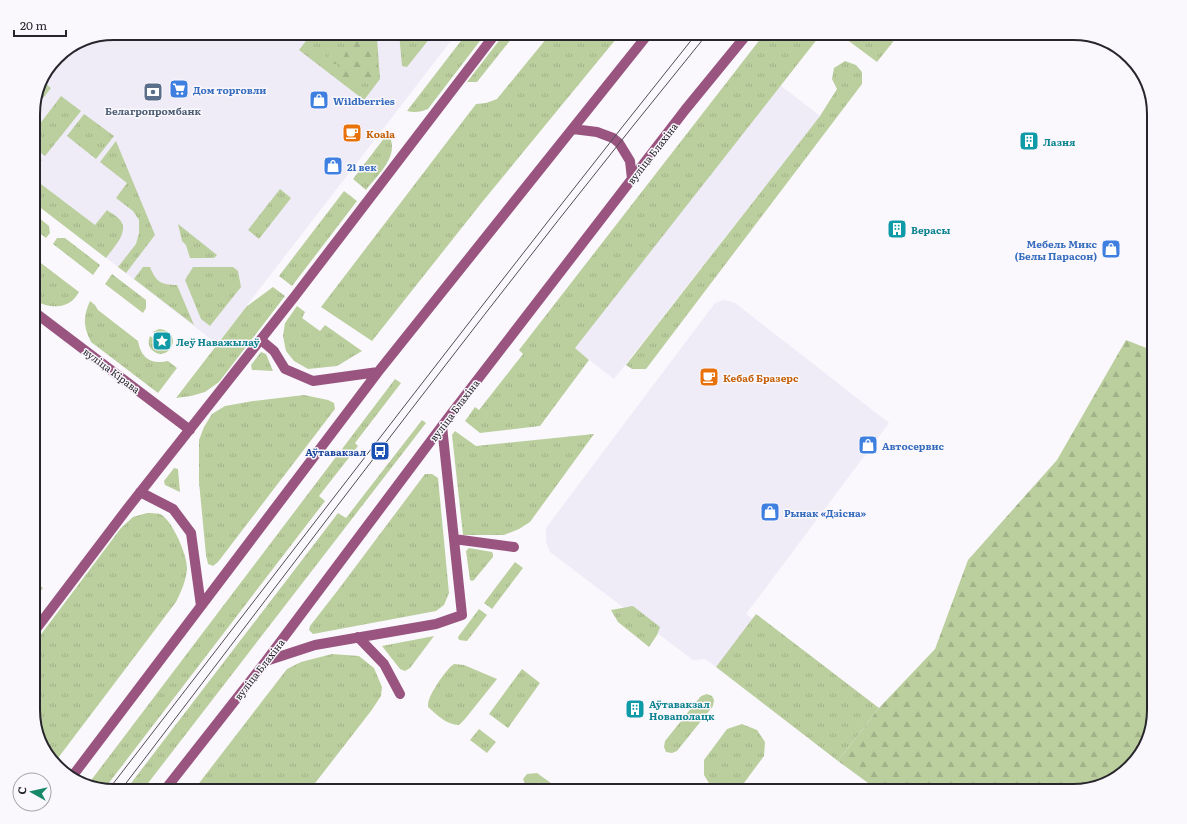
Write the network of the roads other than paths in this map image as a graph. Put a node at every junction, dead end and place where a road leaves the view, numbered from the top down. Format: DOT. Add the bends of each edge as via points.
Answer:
graph roads {
  1 [pos="491,40"];
  2 [pos="643,40"];
  3 [pos="742,40"];
  4 [pos="573,129"];
  5 [pos="632,179"];
  6 [pos="40,316"];
  7 [pos="261,340"];
  8 [pos="378,372"];
  9 [pos="442,426"];
  10 [pos="190,430"];
  11 [pos="140,492"];
  12 [pos="454,539"];
  13 [pos="514,547"];
  14 [pos="201,606"];
  15 [pos="40,624"];
  16 [pos="358,637"];
  17 [pos="266,661"];
  18 [pos="400,694"];
  19 [pos="75,772"];
  20 [pos="169,784"];
  1 -- 7 [label="main road"];
  2 -- 4 [label="main road"];
  3 -- 5 [label="main road, вуліца Блахіна"];
  4 -- 5 [label="main road" via="597,132 613,138 630,161"];
  4 -- 8 [label="main road"];
  5 -- 9 [label="main road, вуліца Блахіна"];
  6 -- 10 [label="main road, вуліца Кірава"];
  7 -- 8 [label="main road" via="274,351 285,369 313,381"];
  7 -- 10 [label="main road"];
  8 -- 14 [label="main road"];
  9 -- 12 [label="main road"];
  9 -- 17 [label="main road, вуліца Блахіна"];
  10 -- 11 [label="main road"];
  11 -- 14 [label="main road" via="173,509 191,533"];
  11 -- 15 [label="main road"];
  12 -- 13 [label="main road"];
  12 -- 16 [label="main road" via="462,615 436,624"];
  14 -- 19 [label="main road"];
  16 -- 17 [label="main road" via="315,645"];
  16 -- 18 [label="main road" via="384,664"];
  17 -- 20 [label="main road, вуліца Блахіна"];
}
